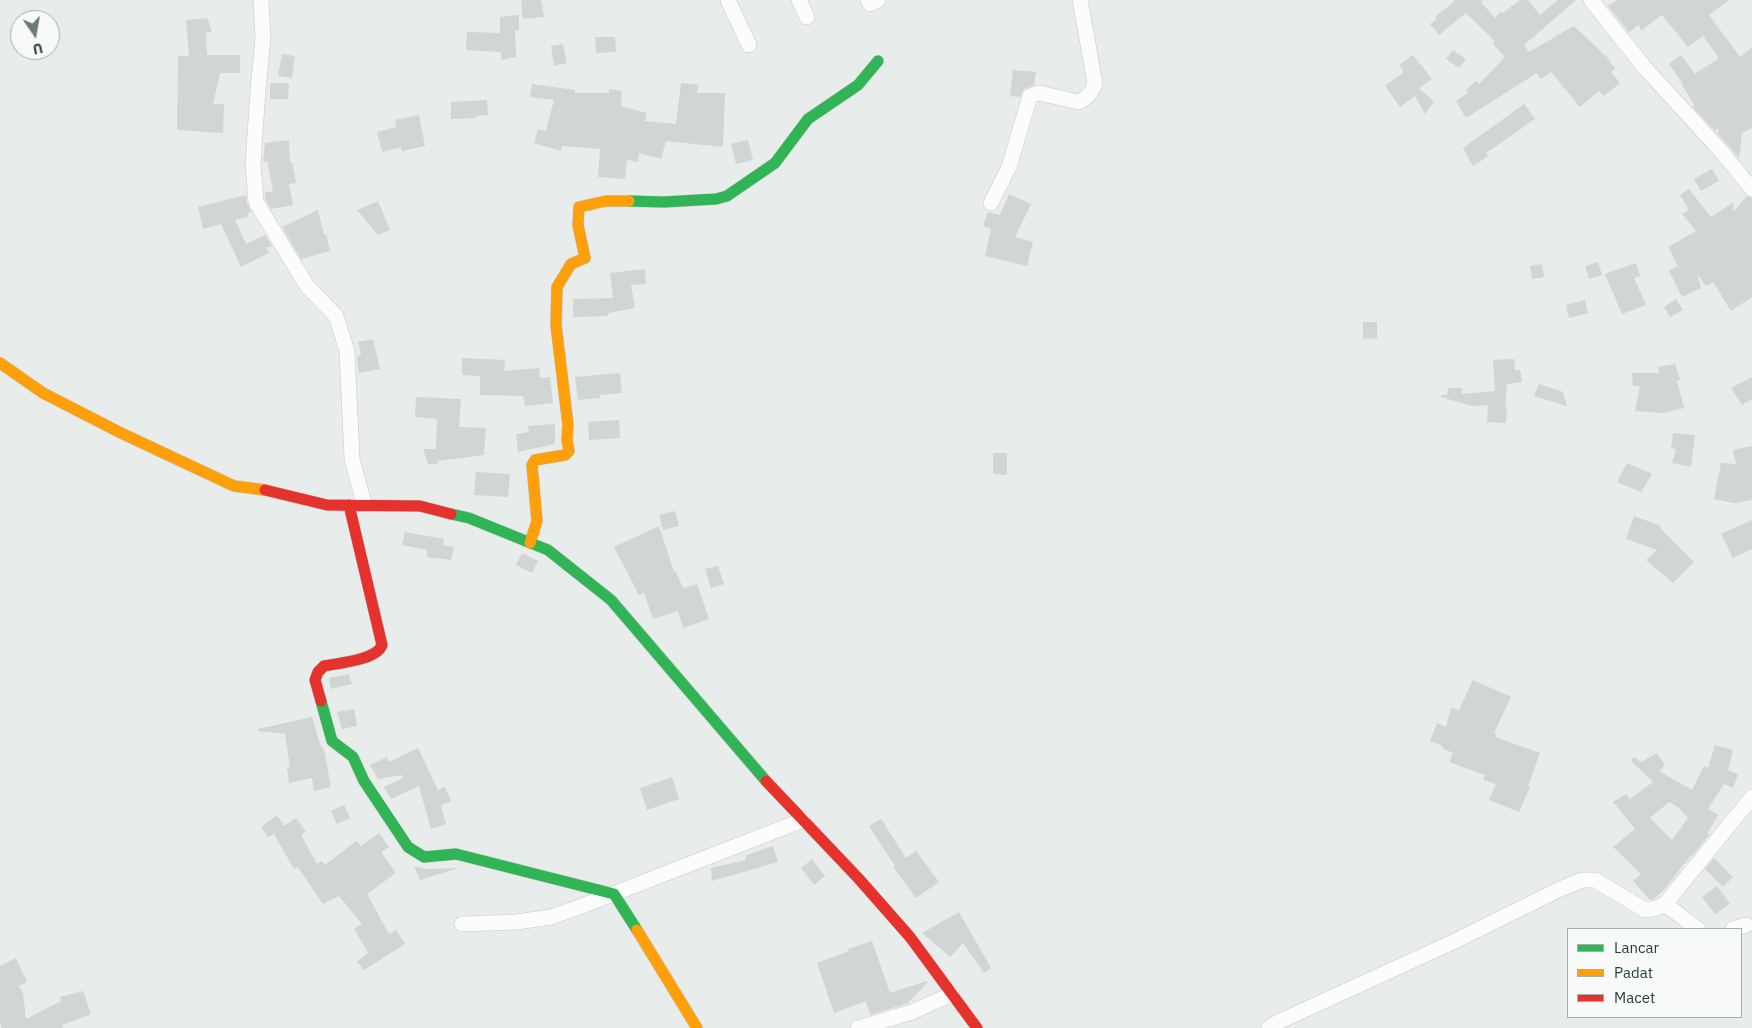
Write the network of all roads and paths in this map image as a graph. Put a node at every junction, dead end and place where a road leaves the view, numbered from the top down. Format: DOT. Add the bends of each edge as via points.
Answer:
graph roads {
  1 [pos="261,0"];
  2 [pos="728,0"];
  3 [pos="799,0"];
  4 [pos="868,0"];
  5 [pos="878,0"];
  6 [pos="1080,0"];
  7 [pos="1591,0"];
  8 [pos="807,18"];
  9 [pos="749,45"];
  10 [pos="878,61"];
  11 [pos="1747,171"];
  12 [pos="1752,189"];
  13 [pos="991,203"];
  14 [pos="0,363"];
  15 [pos="356,505"];
  16 [pos="530,543"];
  17 [pos="1752,797"];
  18 [pos="803,820"];
  19 [pos="614,894"];
  20 [pos="1666,904"];
  21 [pos="462,924"];
  22 [pos="1697,928"];
  23 [pos="952,994"];
  24 [pos="697,1028"];
  25 [pos="858,1028"];
  26 [pos="977,1028"];
  27 [pos="1269,1028"];
  1 -- 15 [label="street" via="263,39 253,164 256,202 307,286 336,316 346,351"];
  2 -- 9 [label="street"];
  3 -- 8 [label="street"];
  4 -- 5 [label="street" via="870,4"];
  6 -- 13 [label="street" via="1094,83 1087,96 1076,102 1039,92 1030,96 1008,167"];
  7 -- 11 [label="street" via="1645,68"];
  10 -- 16 [label="street" via="858,85 808,119 774,163 727,196 672,201 606,201 577,209 585,258 570,266 557,287 556,295 569,451 566,455 535,460 532,465 537,521"];
  11 -- 12 [label="street"];
  14 -- 15 [label="street" via="44,393 120,433 234,486 327,505"];
  15 -- 16 [label="street" via="420,506 468,518"];
  15 -- 19 [label="street" via="382,648 374,656 324,666 316,674 334,744 354,758 367,786 408,847 418,854 424,857 456,854"];
  16 -- 18 [label="street" via="548,550 611,600"];
  17 -- 20 [label="street"];
  18 -- 19 [label="street"];
  18 -- 23 [label="street" via="910,937"];
  19 -- 21 [label="street" via="551,917"];
  19 -- 24 [label="street"];
  20 -- 22 [label="street"];
  20 -- 27 [label="street" via="1645,910 1595,880 1582,880"];
  23 -- 25 [label="street" via="912,1012"];
  23 -- 26 [label="street"];
}
